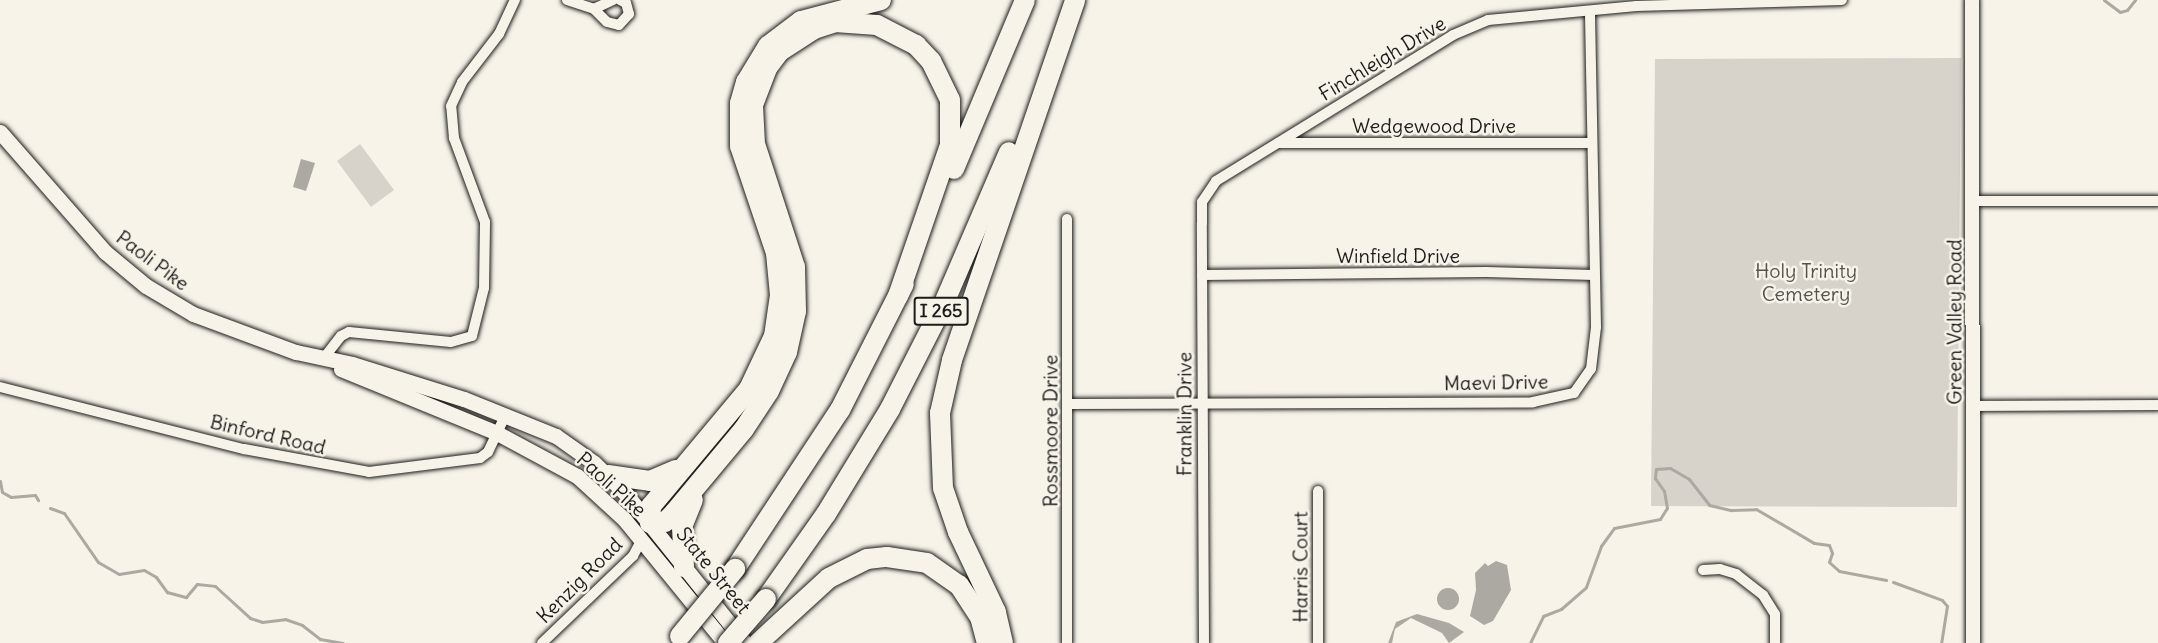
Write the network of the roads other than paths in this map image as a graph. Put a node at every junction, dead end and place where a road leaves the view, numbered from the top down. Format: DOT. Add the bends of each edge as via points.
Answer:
graph roads {
  1 [pos="515,0"];
  2 [pos="567,0"];
  3 [pos="613,0"];
  4 [pos="620,0"];
  5 [pos="881,0"];
  6 [pos="1024,0"];
  7 [pos="1074,0"];
  8 [pos="1842,0"];
  9 [pos="1972,0"];
  10 [pos="594,9"];
  11 [pos="1590,12"];
  12 [pos="0,132"];
  13 [pos="1277,142"];
  14 [pos="1590,142"];
  15 [pos="1210,187"];
  16 [pos="1973,201"];
  17 [pos="2158,201"];
  18 [pos="1067,219"];
  19 [pos="1202,275"];
  20 [pos="1594,275"];
  21 [pos="898,296"];
  22 [pos="323,359"];
  23 [pos="0,387"];
  24 [pos="1068,404"];
  25 [pos="1202,404"];
  26 [pos="2158,405"];
  27 [pos="1974,406"];
  28 [pos="506,414"];
  29 [pos="497,433"];
  30 [pos="695,451"];
  31 [pos="608,475"];
  32 [pos="699,484"];
  33 [pos="1318,491"];
  34 [pos="650,523"];
  35 [pos="641,541"];
  36 [pos="684,567"];
  37 [pos="1703,570"];
  38 [pos="677,640"];
  39 [pos="542,643"];
  40 [pos="727,643"];
  41 [pos="745,643"];
  42 [pos="758,643"];
  43 [pos="987,643"];
  44 [pos="1003,643"];
  45 [pos="1067,643"];
  46 [pos="1204,643"];
  47 [pos="1318,643"];
  48 [pos="1775,643"];
  49 [pos="1973,643"];
  1 -- 22 [label="street" via="499,34 462,82 451,106 454,138 485,222 486,266 476,329 472,336 459,342 349,333 341,336"];
  2 -- 10 [label="street"];
  3 -- 10 [label="street"];
  4 -- 10 [label="street" via="626,3 629,14 619,25 608,22"];
  5 -- 30 [label="highway" via="801,21 768,46 746,82 740,103 741,146 776,253 778,315 759,373 737,405"];
  6 -- 21 [label="highway, I 265"];
  7 -- 40 [label="highway, I 265, bridge" via="975,234 910,373 843,488 766,599"];
  7 -- 44 [label="highway" via="952,360 940,413 943,488 958,532 996,612"];
  8 -- 11 [label="street, Finchleigh Drive" via="1636,6"];
  9 -- 16 [label="street, Green Valley Road"];
  11 -- 13 [label="street, Finchleigh Drive" via="1512,15 1477,24"];
  11 -- 14 [label="street, Maevi Drive"];
  12 -- 22 [label="main road, Paoli Pike" via="87,234 146,286 193,314 243,335"];
  13 -- 14 [label="street, Wedgewood Drive"];
  13 -- 15 [label="street, Finchleigh Drive"];
  14 -- 20 [label="street, Maevi Drive"];
  15 -- 19 [label="street, Franklin Drive" via="1202,202"];
  16 -- 17 [label="street"];
  16 -- 27 [label="street, Green Valley Road"];
  18 -- 24 [label="street, Rossmoore Drive"];
  19 -- 20 [label="street, Winfield Drive"];
  19 -- 25 [label="street, Franklin Drive"];
  20 -- 25 [label="street, Maevi Drive" via="1593,360 1581,386 1564,397 1533,402"];
  21 -- 32 [label="highway" via="950,145 950,100 937,70 916,45 877,25 835,22 796,38 767,68 758,85 753,105 755,144 791,246 796,311 788,352 769,391"];
  21 -- 38 [label="highway, I 265, bridge" via="840,410 735,569"];
  22 -- 28 [label="main road, Paoli Pike" via="352,364"];
  22 -- 29 [label="main road, Paoli Pike"];
  23 -- 29 [label="street, Binford Road" via="244,449 361,471 385,472 480,458 488,452"];
  24 -- 25 [label="street, Maevi Drive"];
  24 -- 45 [label="street, Rossmoore Drive"];
  25 -- 46 [label="street, Franklin Drive"];
  26 -- 27 [label="street"];
  27 -- 49 [label="street, Green Valley Road"];
  28 -- 29 [label="street, Binford Road"];
  28 -- 31 [label="main road, Paoli Pike" via="556,436"];
  29 -- 35 [label="main road, Paoli Pike" via="577,476 624,519"];
  30 -- 31 [label="highway" via="680,467 660,479 640,482"];
  30 -- 34 [label="highway" via="651,507"];
  31 -- 34 [label="main road, Paoli Pike"];
  32 -- 34 [label="highway" via="665,522"];
  32 -- 36 [label="highway" via="682,527"];
  33 -- 47 [label="street, Harris Court"];
  34 -- 35 [label="main road"];
  34 -- 36 [label="main road, State Street"];
  35 -- 39 [label="street, Kenzig Road" via="633,556"];
  35 -- 40 [label="main road, State Street"];
  36 -- 41 [label="main road, State Street"];
  37 -- 48 [label="street" via="1720,569 1736,574 1763,595 1775,614"];
  42 -- 43 [label="highway" via="810,593 848,566 867,559 907,558 944,572 959,585 980,617"];
}
